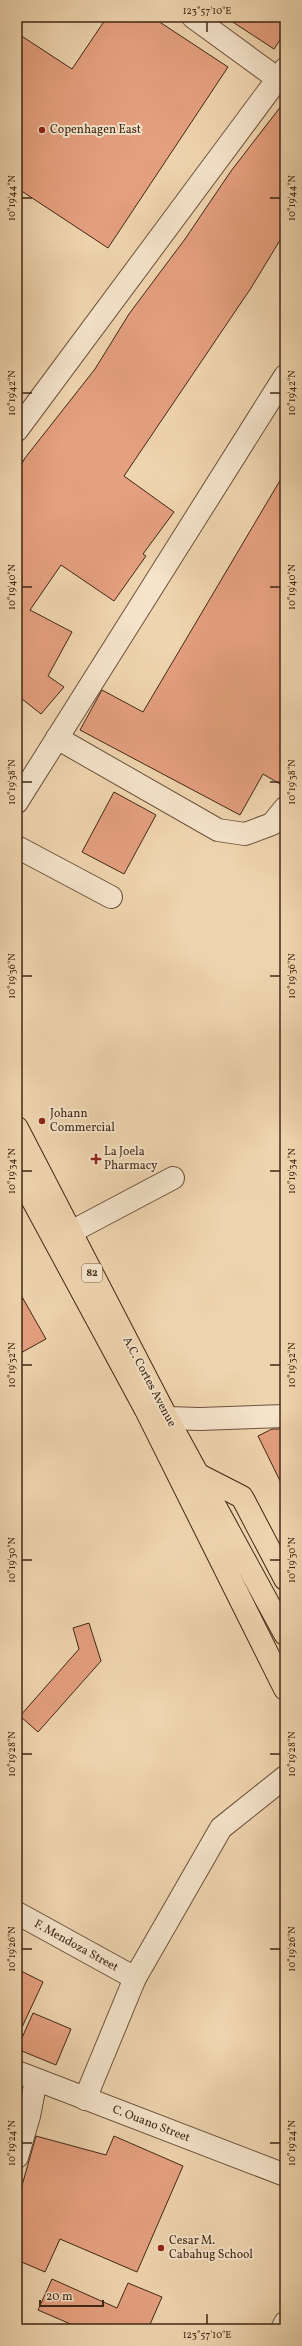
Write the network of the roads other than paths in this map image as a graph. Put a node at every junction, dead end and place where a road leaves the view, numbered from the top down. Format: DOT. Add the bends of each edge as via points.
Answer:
graph roads {
  1 [pos="193,17"];
  2 [pos="282,74"];
  3 [pos="285,376"];
  4 [pos="17,430"];
  5 [pos="56,738"];
  6 [pos="17,802"];
  7 [pos="285,808"];
  8 [pos="17,847"];
  9 [pos="111,897"];
  10 [pos="17,1128"];
  11 [pos="17,1171"];
  12 [pos="173,1178"];
  13 [pos="71,1232"];
  14 [pos="285,1416"];
  15 [pos="168,1418"];
  16 [pos="199,1475"];
  17 [pos="285,1579"];
  18 [pos="285,1634"];
  19 [pos="285,1689"];
  20 [pos="285,1777"];
  21 [pos="17,1913"];
  22 [pos="134,1978"];
  23 [pos="27,2076"];
  24 [pos="85,2099"];
  25 [pos="17,2157"];
  26 [pos="285,2175"];
  27 [pos="285,2323"];
  28 [pos="282,2329"];
  1 -- 2 [label="street"];
  2 -- 4 [label="street"];
  3 -- 5 [label="street"];
  5 -- 6 [label="street"];
  5 -- 7 [label="street" via="218,830 245,834 272,824"];
  8 -- 9 [label="street"];
  10 -- 13 [label="main road, A.C. Cortes Avenue / 82"];
  11 -- 19 [label="main road" via="146,1410"];
  12 -- 13 [label="street"];
  13 -- 15 [label="main road, A.C. Cortes Avenue / 82"];
  14 -- 15 [label="street"];
  15 -- 16 [label="main road, A.C. Cortes Avenue / 82"];
  16 -- 17 [label="main road" via="242,1497"];
  16 -- 18 [label="main road, A.C. Cortes Avenue / 82"];
  20 -- 22 [label="street" via="221,1828"];
  21 -- 22 [label="street, F. Mendoza Street"];
  22 -- 24 [label="street"];
  23 -- 24 [label="street, C. Ouano Street"];
  23 -- 25 [label="street" via="29,2116"];
  24 -- 26 [label="street, C. Ouano Street"];
  27 -- 28 [label="street"];
}
